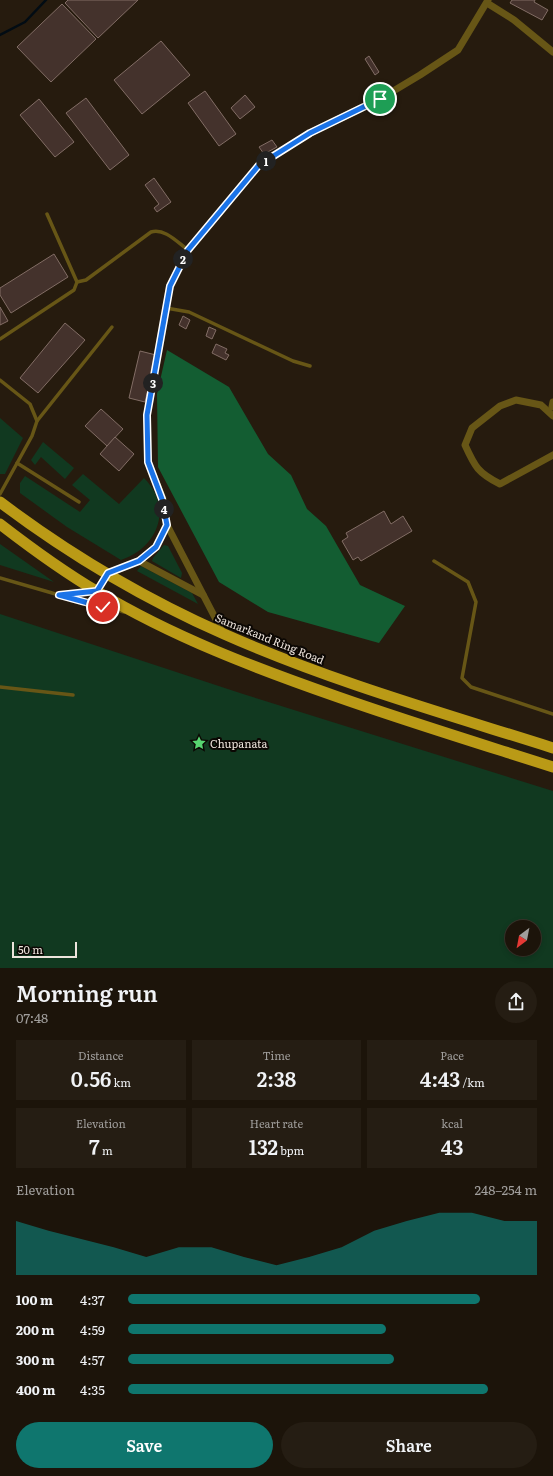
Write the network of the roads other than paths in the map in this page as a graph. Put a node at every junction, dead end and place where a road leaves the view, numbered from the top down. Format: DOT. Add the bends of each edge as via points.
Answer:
graph roads {
  1 [pos="487,2"];
  2 [pos="553,52"];
  3 [pos="47,214"];
  4 [pos="188,250"];
  5 [pos="77,282"];
  6 [pos="166,308"];
  7 [pos="112,327"];
  8 [pos="0,339"];
  9 [pos="310,366"];
  10 [pos="0,380"];
  11 [pos="541,405"];
  12 [pos="553,405"];
  13 [pos="553,416"];
  14 [pos="37,421"];
  15 [pos="553,455"];
  16 [pos="17,463"];
  17 [pos="0,494"];
  18 [pos="0,502"];
  19 [pos="79,502"];
  20 [pos="0,524"];
  21 [pos="167,525"];
  22 [pos="139,561"];
  23 [pos="434,561"];
  24 [pos="108,573"];
  25 [pos="0,578"];
  26 [pos="97,591"];
  27 [pos="59,595"];
  28 [pos="203,595"];
  29 [pos="147,618"];
  30 [pos="224,634"];
  31 [pos="0,687"];
  32 [pos="73,695"];
  33 [pos="553,714"];
  34 [pos="553,748"];
  35 [pos="553,767"];
  1 -- 2 [label="street"];
  1 -- 4 [label="street" via="458,50 400,87 310,133 259,165"];
  3 -- 5 [label="lane"];
  4 -- 5 [label="lane" via="164,232 156,230 86,280"];
  4 -- 6 [label="street" via="170,286"];
  5 -- 8 [label="lane" via="74,290"];
  6 -- 9 [label="lane" via="189,312 293,362"];
  6 -- 21 [label="street" via="147,415 148,462 162,499"];
  7 -- 14 [label="lane"];
  10 -- 14 [label="lane" via="30,404"];
  11 -- 12 [label="street"];
  11 -- 13 [label="street"];
  11 -- 15 [label="street" via="516,400 500,406 472,428 465,445 473,463 484,476 500,484"];
  14 -- 16 [label="lane"];
  16 -- 17 [label="lane"];
  16 -- 19 [label="lane"];
  18 -- 24 [label="highway, Samarkand Ring Road" via="57,542"];
  20 -- 26 [label="highway"];
  21 -- 22 [label="street" via="156,547"];
  21 -- 28 [label="street"];
  22 -- 24 [label="street"];
  22 -- 28 [label="street"];
  23 -- 33 [label="lane" via="468,582 476,602 462,678 471,687"];
  24 -- 26 [label="street"];
  24 -- 30 [label="highway, Samarkand Ring Road" via="161,604"];
  25 -- 27 [label="lane"];
  26 -- 27 [label="lane"];
  26 -- 29 [label="highway"];
  27 -- 29 [label="lane"];
  28 -- 30 [label="street"];
  29 -- 35 [label="highway" via="231,658 287,679 424,727"];
  30 -- 34 [label="highway, Samarkand Ring Road" via="318,672"];
  31 -- 32 [label="lane"];
}
